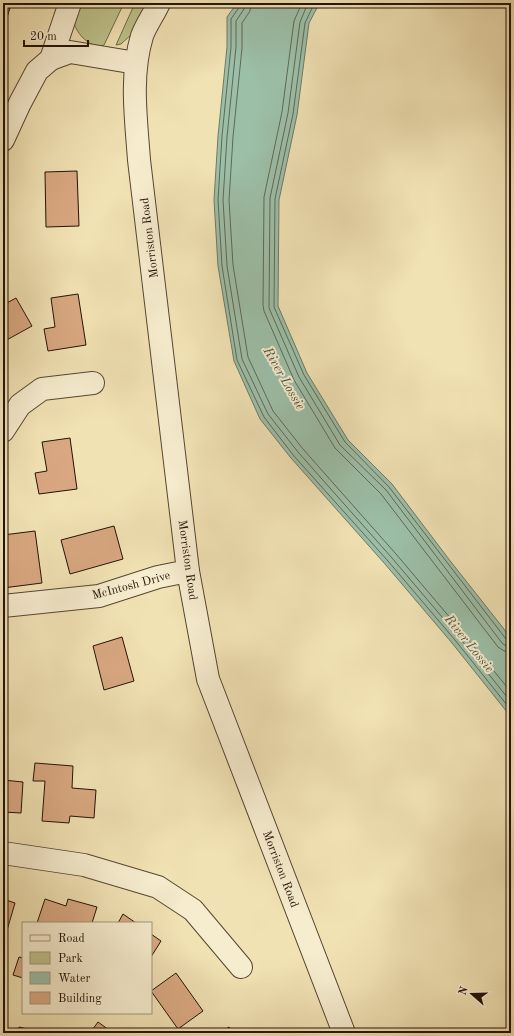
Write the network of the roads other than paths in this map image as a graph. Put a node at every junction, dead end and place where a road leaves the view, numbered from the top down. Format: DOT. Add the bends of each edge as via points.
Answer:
graph roads {
  1 [pos="70,3"];
  2 [pos="159,3"];
  3 [pos="51,59"];
  4 [pos="136,63"];
  5 [pos="3,140"];
  6 [pos="93,382"];
  7 [pos="3,430"];
  8 [pos="188,571"];
  9 [pos="3,606"];
  10 [pos="3,853"];
  11 [pos="241,967"];
  12 [pos="344,1033"];
  1 -- 3 [label="street"];
  2 -- 4 [label="street, Morriston Road" via="143,35"];
  3 -- 4 [label="street" via="70,52"];
  3 -- 5 [label="street" via="36,71"];
  4 -- 8 [label="street, Morriston Road" via="134,96 139,160"];
  6 -- 7 [label="street" via="42,388 20,405"];
  8 -- 9 [label="street, McIntosh Drive" via="158,577 99,596"];
  8 -- 12 [label="street, Morriston Road" via="208,679"];
  10 -- 11 [label="street" via="84,865 158,887 193,910"];
}
